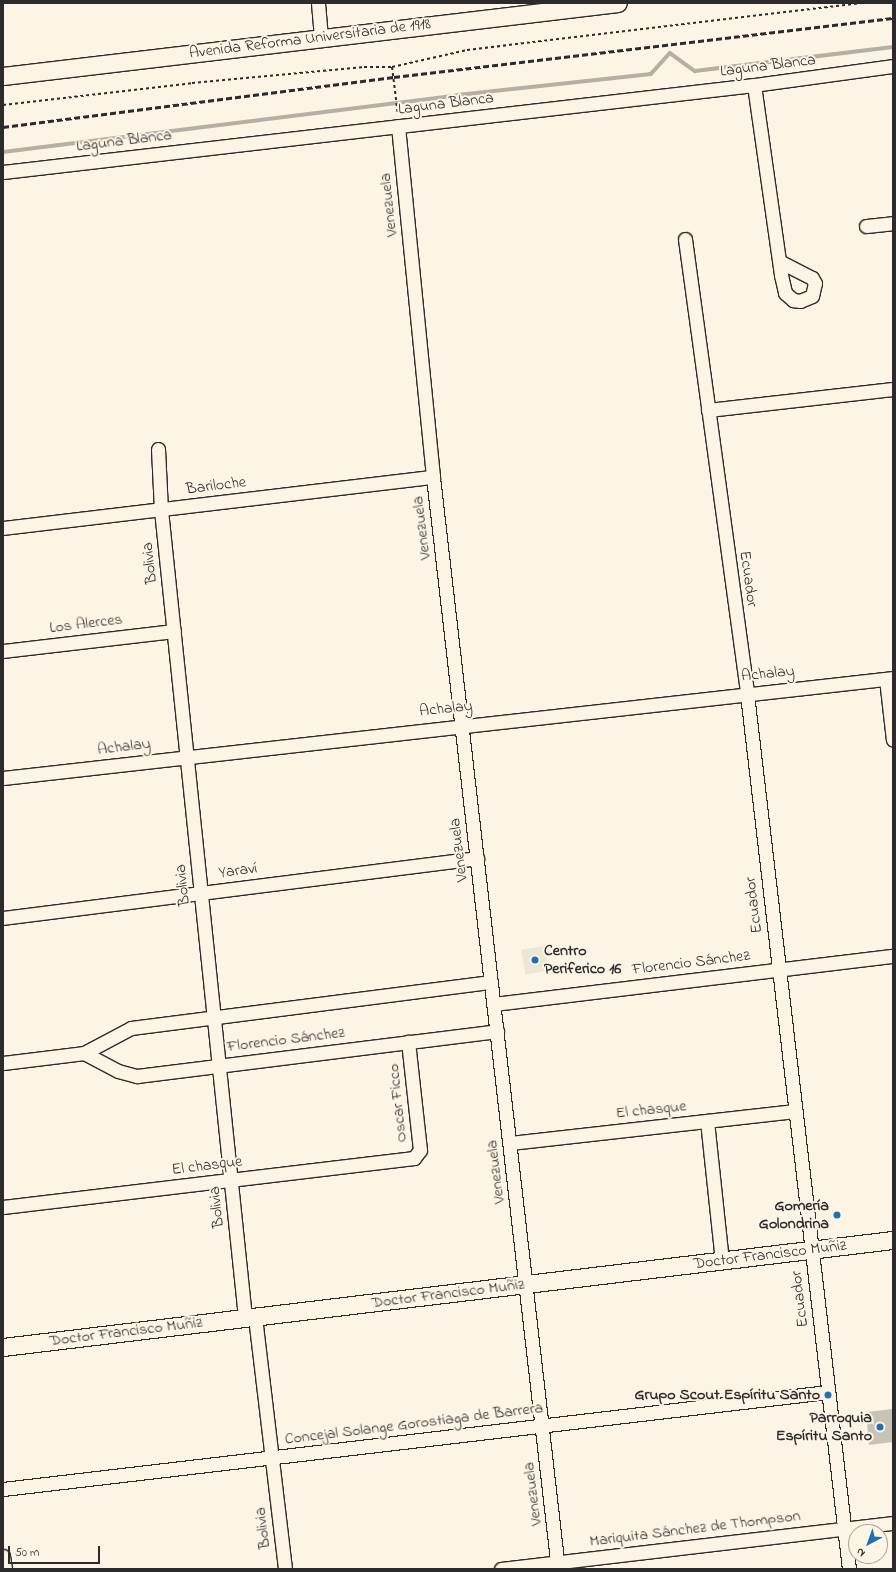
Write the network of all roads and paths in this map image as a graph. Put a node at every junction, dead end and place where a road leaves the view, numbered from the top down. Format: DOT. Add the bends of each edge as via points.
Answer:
graph roads {
  1 [pos="318,3"];
  2 [pos="618,3"];
  3 [pos="864,3"];
  4 [pos="591,5"];
  5 [pos="321,38"];
  6 [pos="893,66"];
  7 [pos="392,67"];
  8 [pos="3,76"];
  9 [pos="754,85"];
  10 [pos="3,105"];
  11 [pos="398,110"];
  12 [pos="398,126"];
  13 [pos="3,172"];
  14 [pos="893,223"];
  15 [pos="866,226"];
  16 [pos="685,239"];
  17 [pos="780,262"];
  18 [pos="893,389"];
  19 [pos="708,410"];
  20 [pos="158,449"];
  21 [pos="433,477"];
  22 [pos="161,510"];
  23 [pos="3,528"];
  24 [pos="174,631"];
  25 [pos="3,651"];
  26 [pos="889,678"];
  27 [pos="747,694"];
  28 [pos="462,724"];
  29 [pos="893,740"];
  30 [pos="187,756"];
  31 [pos="3,778"];
  32 [pos="477,858"];
  33 [pos="201,893"];
  34 [pos="3,918"];
  35 [pos="893,956"];
  36 [pos="779,970"];
  37 [pos="491,982"];
  38 [pos="494,1004"];
  39 [pos="214,1016"];
  40 [pos="497,1031"];
  41 [pos="408,1042"];
  42 [pos="84,1053"];
  43 [pos="3,1063"];
  44 [pos="219,1066"];
  45 [pos="795,1111"];
  46 [pos="707,1121"];
  47 [pos="510,1143"];
  48 [pos="414,1158"];
  49 [pos="231,1180"];
  50 [pos="3,1207"];
  51 [pos="893,1240"];
  52 [pos="812,1250"];
  53 [pos="722,1261"];
  54 [pos="526,1284"];
  55 [pos="250,1317"];
  56 [pos="3,1347"];
  57 [pos="828,1392"];
  58 [pos="542,1426"];
  59 [pos="272,1458"];
  60 [pos="3,1489"];
  61 [pos="893,1523"];
  62 [pos="844,1529"];
  63 [pos="3,1556"];
  64 [pos="558,1566"];
  65 [pos="5,1569"];
  66 [pos="285,1569"];
  67 [pos="500,1569"];
  68 [pos="849,1569"];
  1 -- 5 [label="street"];
  2 -- 4 [label="main road, Avenida Reforma Universitaria de 1918"];
  3 -- 7 [label="path" via="467,50"];
  4 -- 5 [label="main road, Avenida Reforma Universitaria de 1918"];
  5 -- 8 [label="main road, Avenida Reforma Universitaria de 1918"];
  6 -- 9 [label="street, Laguna Blanca"];
  7 -- 10 [label="path" via="364,67 192,83"];
  7 -- 11 [label="path"];
  9 -- 12 [label="street, Laguna Blanca"];
  9 -- 17 [label="street"];
  12 -- 13 [label="street, Laguna Blanca"];
  12 -- 21 [label="street, Venezuela"];
  14 -- 15 [label="street"];
  16 -- 19 [label="street, Ecuador"];
  18 -- 19 [label="street"];
  19 -- 27 [label="street, Ecuador"];
  20 -- 22 [label="street, Bolivia"];
  21 -- 22 [label="street, Bariloche"];
  21 -- 28 [label="street, Venezuela"];
  22 -- 23 [label="street, Bariloche"];
  22 -- 24 [label="street, Bolivia"];
  24 -- 25 [label="street, Los Alerces"];
  24 -- 30 [label="street, Bolivia"];
  26 -- 27 [label="street, Achalay"];
  26 -- 29 [label="street"];
  27 -- 28 [label="street, Achalay"];
  27 -- 36 [label="street, Ecuador"];
  28 -- 30 [label="street, Achalay"];
  28 -- 32 [label="street, Venezuela"];
  30 -- 31 [label="street, Achalay"];
  30 -- 33 [label="street, Bolivia"];
  32 -- 33 [label="street, Yaraví"];
  32 -- 37 [label="street, Venezuela"];
  33 -- 34 [label="street, Yaraví"];
  33 -- 39 [label="street, Bolivia"];
  35 -- 36 [label="street, Florencio Sánchez"];
  36 -- 38 [label="street, Florencio Sánchez"];
  36 -- 45 [label="street, Ecuador"];
  37 -- 38 [label="street, Venezuela"];
  37 -- 39 [label="street, Florencio Sánchez"];
  38 -- 40 [label="street, Venezuela"];
  39 -- 42 [label="street, Florencio Sánchez" via="131,1028"];
  39 -- 44 [label="street, Bolivia"];
  40 -- 41 [label="street, Florencio Sánchez"];
  40 -- 47 [label="street, Venezuela"];
  41 -- 44 [label="street, Florencio Sánchez"];
  41 -- 48 [label="street, Oscar Ficco" via="420,1150"];
  42 -- 43 [label="street, Florencio Sánchez"];
  42 -- 44 [label="street, Florencio Sánchez" via="118,1071 137,1076"];
  44 -- 49 [label="street, Bolivia"];
  45 -- 46 [label="street, El chasque"];
  45 -- 52 [label="street, Ecuador"];
  46 -- 47 [label="street, El chasque"];
  46 -- 53 [label="street"];
  47 -- 54 [label="street, Venezuela"];
  48 -- 49 [label="street, El chasque"];
  49 -- 50 [label="street, El chasque"];
  49 -- 55 [label="street, Bolivia"];
  51 -- 52 [label="main road, Doctor Francisco Muñiz"];
  52 -- 53 [label="main road, Doctor Francisco Muñiz"];
  52 -- 57 [label="street, Ecuador"];
  53 -- 54 [label="main road, Doctor Francisco Muñiz"];
  54 -- 55 [label="main road, Doctor Francisco Muñiz"];
  54 -- 58 [label="street, Venezuela"];
  55 -- 56 [label="main road, Doctor Francisco Muñiz"];
  55 -- 59 [label="street, Bolivia"];
  57 -- 58 [label="street, Concejal Solange Gorostiaga de Barrera"];
  57 -- 62 [label="street, Ecuador"];
  58 -- 59 [label="street, Concejal Solange Gorostiaga de Barrera"];
  58 -- 64 [label="street, Venezuela"];
  59 -- 60 [label="street, Concejal Solange Gorostiaga de Barrera"];
  59 -- 66 [label="street, Bolivia"];
  61 -- 62 [label="street, Mariquita Sánchez de Thompson"];
  62 -- 64 [label="street, Mariquita Sánchez de Thompson"];
  62 -- 68 [label="street, Ecuador"];
  63 -- 65 [label="street"];
  64 -- 67 [label="street, Mariquita Sánchez de Thompson"];
}
